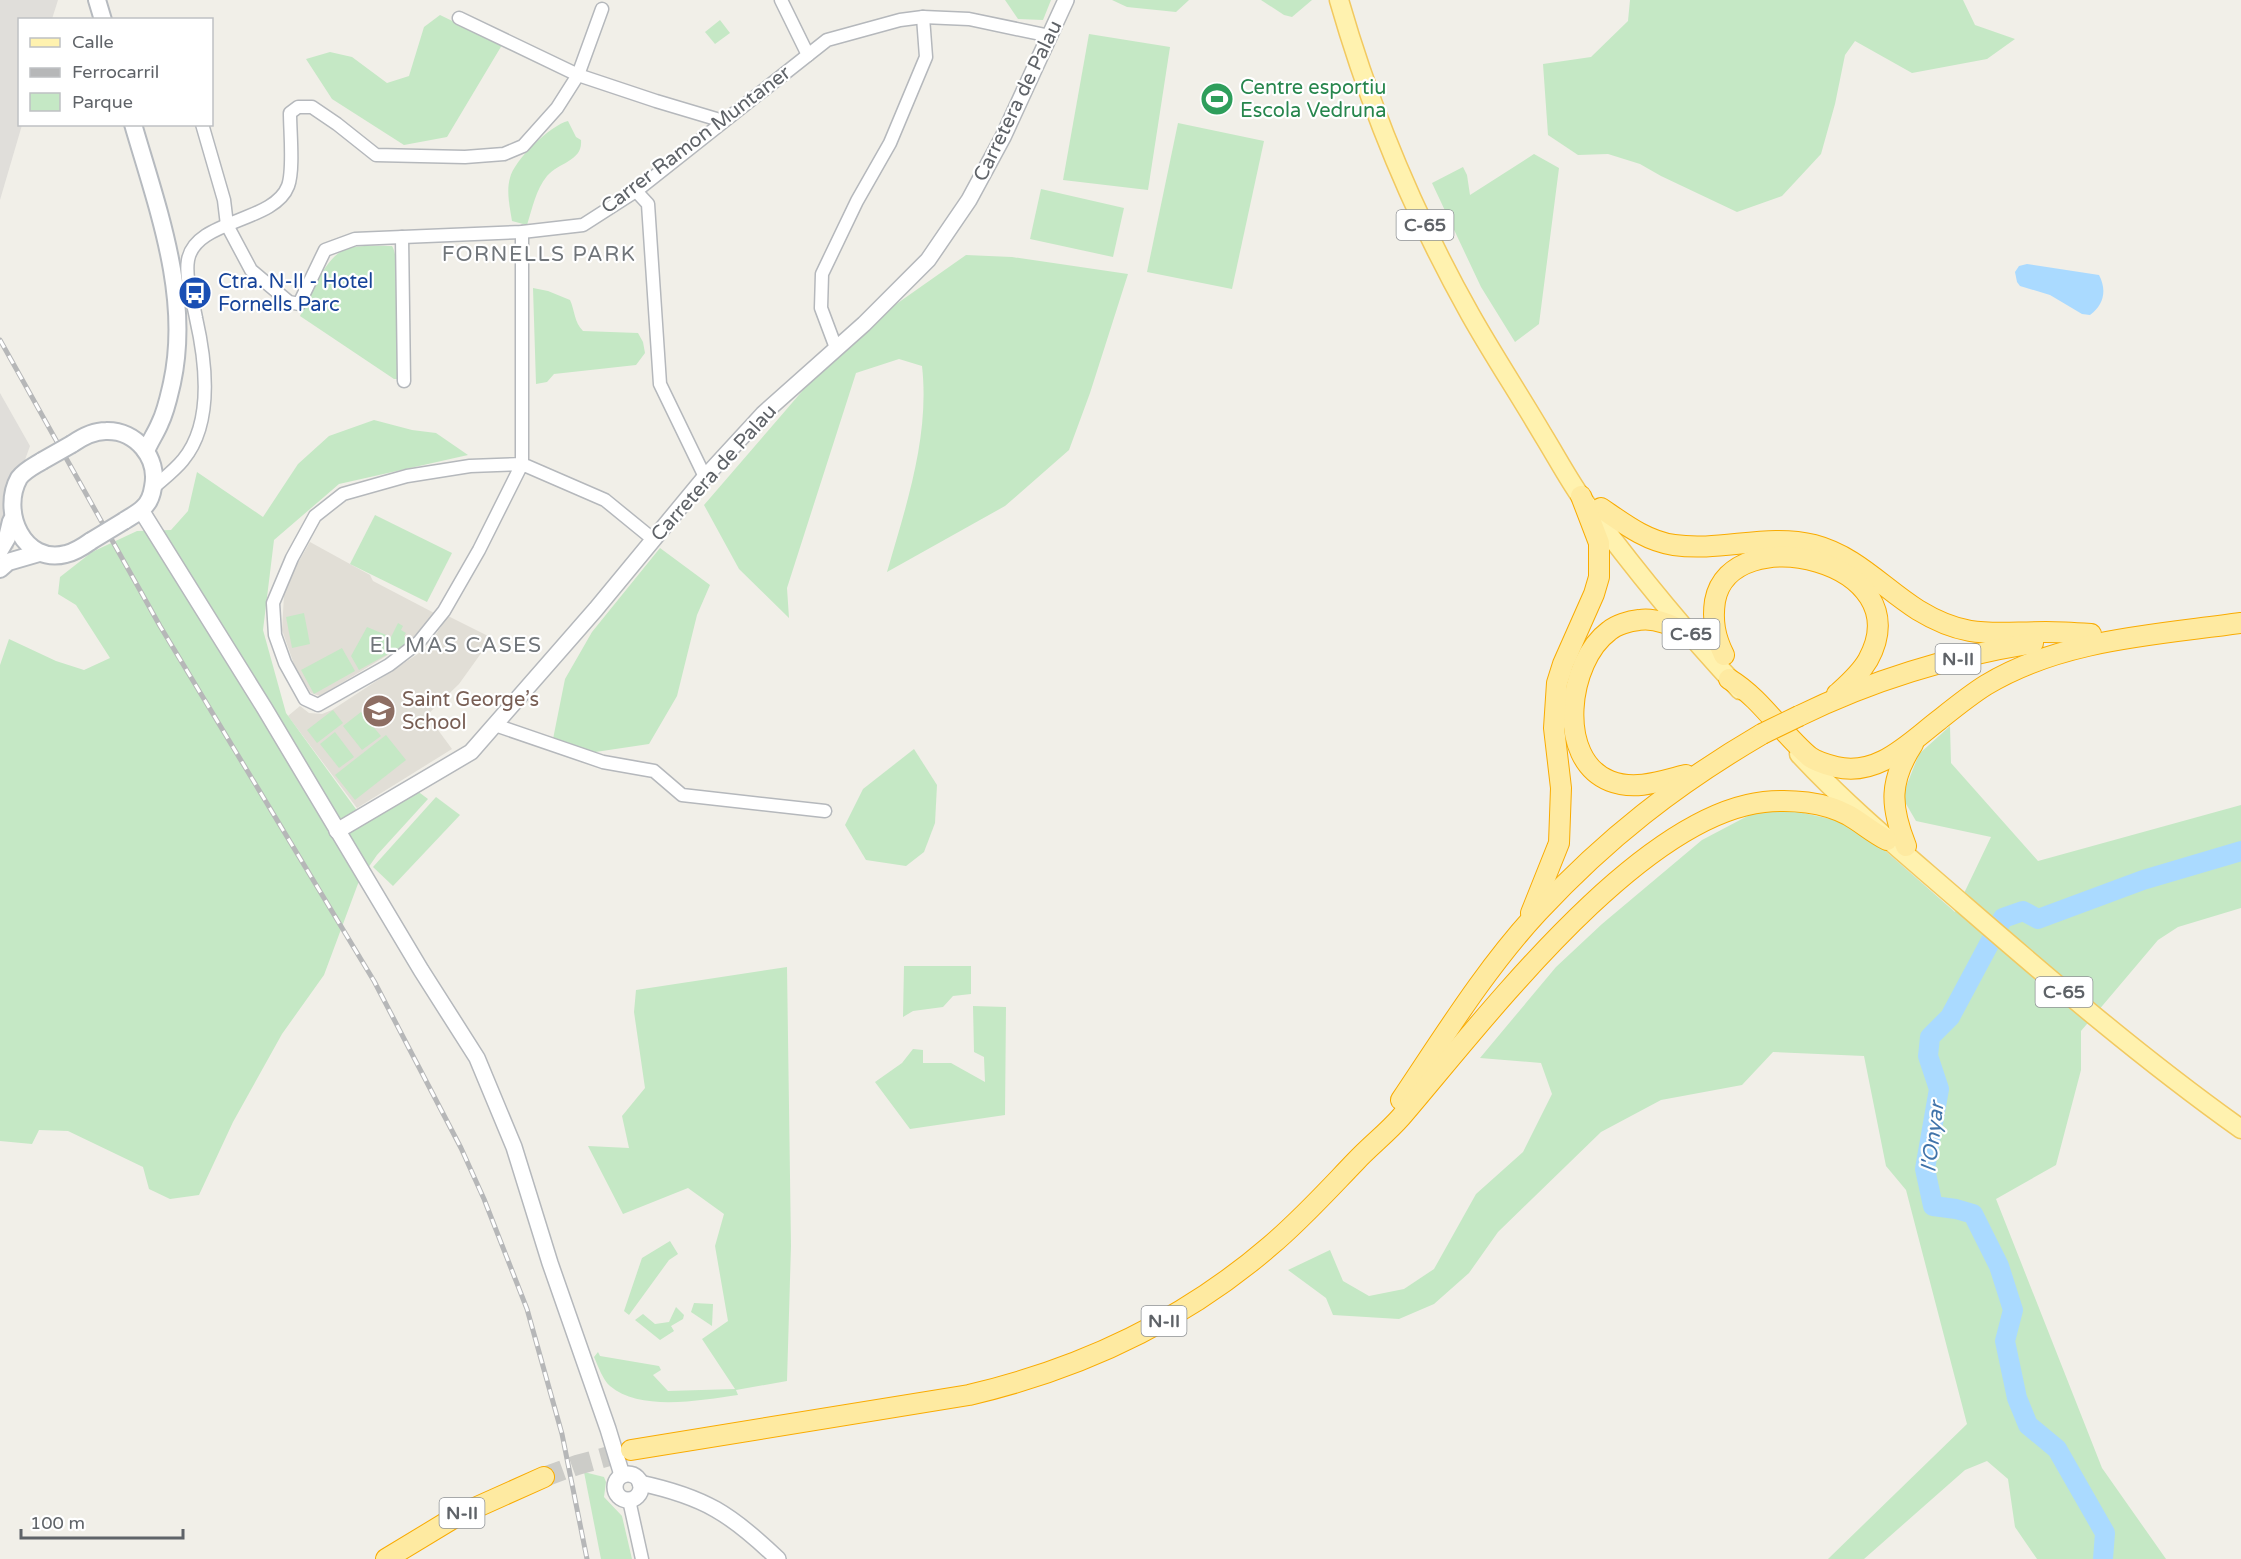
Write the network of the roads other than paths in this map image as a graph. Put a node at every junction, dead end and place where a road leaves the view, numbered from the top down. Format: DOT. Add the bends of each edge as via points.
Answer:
graph roads {
  1 [pos="97,0"];
  2 [pos="781,0"];
  3 [pos="1066,0"];
  4 [pos="1339,0"];
  5 [pos="602,9"];
  6 [pos="923,16"];
  7 [pos="102,18"];
  8 [pos="459,18"];
  9 [pos="1050,36"];
  10 [pos="808,55"];
  11 [pos="578,75"];
  12 [pos="723,121"];
  13 [pos="134,126"];
  14 [pos="203,126"];
  15 [pos="636,190"];
  16 [pos="227,225"];
  17 [pos="522,232"];
  18 [pos="402,237"];
  19 [pos="836,348"];
  20 [pos="404,381"];
  21 [pos="167,400"];
  22 [pos="129,436"];
  23 [pos="1544,436"];
  24 [pos="146,451"];
  25 [pos="522,464"];
  26 [pos="705,477"];
  27 [pos="153,489"];
  28 [pos="1581,496"];
  29 [pos="1602,508"];
  30 [pos="141,510"];
  31 [pos="11,521"];
  32 [pos="654,540"];
  33 [pos="0,550"];
  34 [pos="39,553"];
  35 [pos="0,568"];
  36 [pos="2241,613"];
  37 [pos="2241,623"];
  38 [pos="2091,634"];
  39 [pos="1691,635"];
  40 [pos="1724,655"];
  41 [pos="1729,679"];
  42 [pos="1830,702"];
  43 [pos="495,725"];
  44 [pos="1915,741"];
  45 [pos="1823,763"];
  46 [pos="1700,771"];
  47 [pos="825,811"];
  48 [pos="337,831"];
  49 [pos="1887,840"];
  50 [pos="1906,846"];
  51 [pos="1934,879"];
  52 [pos="1526,927"];
  53 [pos="2241,1129"];
  54 [pos="1357,1160"];
  55 [pos="631,1450"];
  56 [pos="622,1475"];
  57 [pos="544,1477"];
  58 [pos="640,1483"];
  59 [pos="629,1500"];
  60 [pos="386,1559"];
  61 [pos="642,1559"];
  62 [pos="778,1559"];
  1 -- 7 [label="main road"];
  2 -- 10 [label="street"];
  3 -- 9 [label="street, Carretera de Palau"];
  4 -- 23 [label="main road, C-65" via="1385,134 1416,206 1469,313"];
  5 -- 11 [label="street"];
  6 -- 9 [label="street, Carrer Ramon Muntaner" via="969,19"];
  6 -- 10 [label="street, Carrer Ramon Muntaner" via="827,40"];
  6 -- 19 [label="street" via="926,57 890,143 822,274 821,308"];
  8 -- 11 [label="street"];
  9 -- 19 [label="street, Carretera de Palau" via="1003,137 946,234 928,260"];
  10 -- 12 [label="street, Carrer Ramon Muntaner"];
  11 -- 12 [label="street"];
  11 -- 16 [label="street" via="557,108 523,146 504,154 376,155 312,107 298,107 290,113 288,187 276,202"];
  12 -- 15 [label="street, Carrer Ramon Muntaner"];
  13 -- 21 [label="main road" via="173,272 177,334"];
  14 -- 16 [label="street" via="225,200"];
  15 -- 17 [label="street, Carrer Ramon Muntaner" via="583,225"];
  15 -- 26 [label="street" via="648,204 660,384"];
  16 -- 18 [label="street, Carrer Ramon Muntaner" via="251,270 289,302 299,304 325,250 355,239"];
  16 -- 27 [label="street" via="195,244 188,261 204,372 199,433 184,459"];
  17 -- 18 [label="street, Carrer Ramon Muntaner"];
  17 -- 25 [label="street"];
  18 -- 20 [label="street"];
  19 -- 26 [label="street, Carretera de Palau" via="763,414"];
  21 -- 22 [label="main road" via="146,427"];
  21 -- 24 [label="main road"];
  22 -- 24 [label="main road"];
  22 -- 31 [label="main road, bridge" via="98,432 27,470 16,482 9,503"];
  23 -- 28 [label="main road, C-65"];
  23 -- 29 [label="main road, C-65"];
  24 -- 27 [label="main road" via="153,467"];
  25 -- 25 [label="street" via="470,466 407,476 343,494 315,516 291,558 273,603 275,635 305,699 318,705 389,665 419,642 444,611"];
  25 -- 32 [label="street" via="605,500"];
  26 -- 32 [label="street, Carretera de Palau"];
  27 -- 30 [label="main road"];
  28 -- 39 [label="main road, C-65"];
  28 -- 52 [label="highway" via="1599,543 1599,577 1557,683 1554,728 1562,788 1559,843"];
  29 -- 38 [label="highway" via="1636,531 1673,545 1777,540 1836,553 1918,609 1966,631"];
  29 -- 40 [label="main road, C-65"];
  30 -- 34 [label="main road, bridge" via="68,554"];
  30 -- 48 [label="street"];
  31 -- 33 [label="main road"];
  31 -- 34 [label="main road" via="18,538"];
  32 -- 43 [label="street, Carretera de Palau"];
  34 -- 35 [label="main road"];
  36 -- 38 [label="highway, N-II"];
  37 -- 44 [label="highway" via="2111,642 2042,659 1986,685"];
  38 -- 42 [label="highway, N-II" via="1942,663"];
  39 -- 41 [label="main road, C-65"];
  39 -- 46 [label="highway" via="1657,621 1640,620 1609,630 1589,654 1581,672 1573,712 1574,733 1586,764 1609,781 1642,785"];
  40 -- 42 [label="highway" via="1713,617 1716,596 1734,572 1750,562 1773,557 1811,559 1834,567 1869,597 1877,624 1868,659"];
  40 -- 45 [label="main road, C-65"];
  41 -- 45 [label="highway" via="1746,689 1812,759"];
  41 -- 49 [label="main road, C-65" via="1805,761"];
  42 -- 46 [label="highway, N-II, bridge" via="1762,734"];
  43 -- 47 [label="street" via="603,762 654,771 682,795"];
  43 -- 48 [label="street, Carretera de Palau" via="471,752"];
  44 -- 45 [label="highway" via="1884,761 1863,768"];
  44 -- 50 [label="highway" via="1899,769 1894,788 1895,812"];
  45 -- 50 [label="main road, C-65"];
  46 -- 52 [label="highway, N-II" via="1603,847"];
  48 -- 56 [label="street" via="477,1058 514,1147"];
  49 -- 51 [label="main road, C-65"];
  49 -- 54 [label="highway" via="1841,812 1789,801 1737,808 1688,830 1633,869 1573,923 1395,1124"];
  50 -- 51 [label="main road, C-65"];
  51 -- 53 [label="main road, C-65" via="2066,993"];
  52 -- 54 [label="highway, N-II"];
  54 -- 55 [label="highway, N-II" via="1272,1245 1222,1285 1141,1334 1073,1364 937,1402"];
  56 -- 58 [label="street" via="633,1474"];
  56 -- 59 [label="street" via="616,1480 615,1490 621,1498"];
  57 -- 60 [label="highway, N-II" via="457,1516"];
  58 -- 59 [label="street" via="639,1494"];
  58 -- 62 [label="street" via="672,1490 716,1508"];
  59 -- 61 [label="street"];
}
